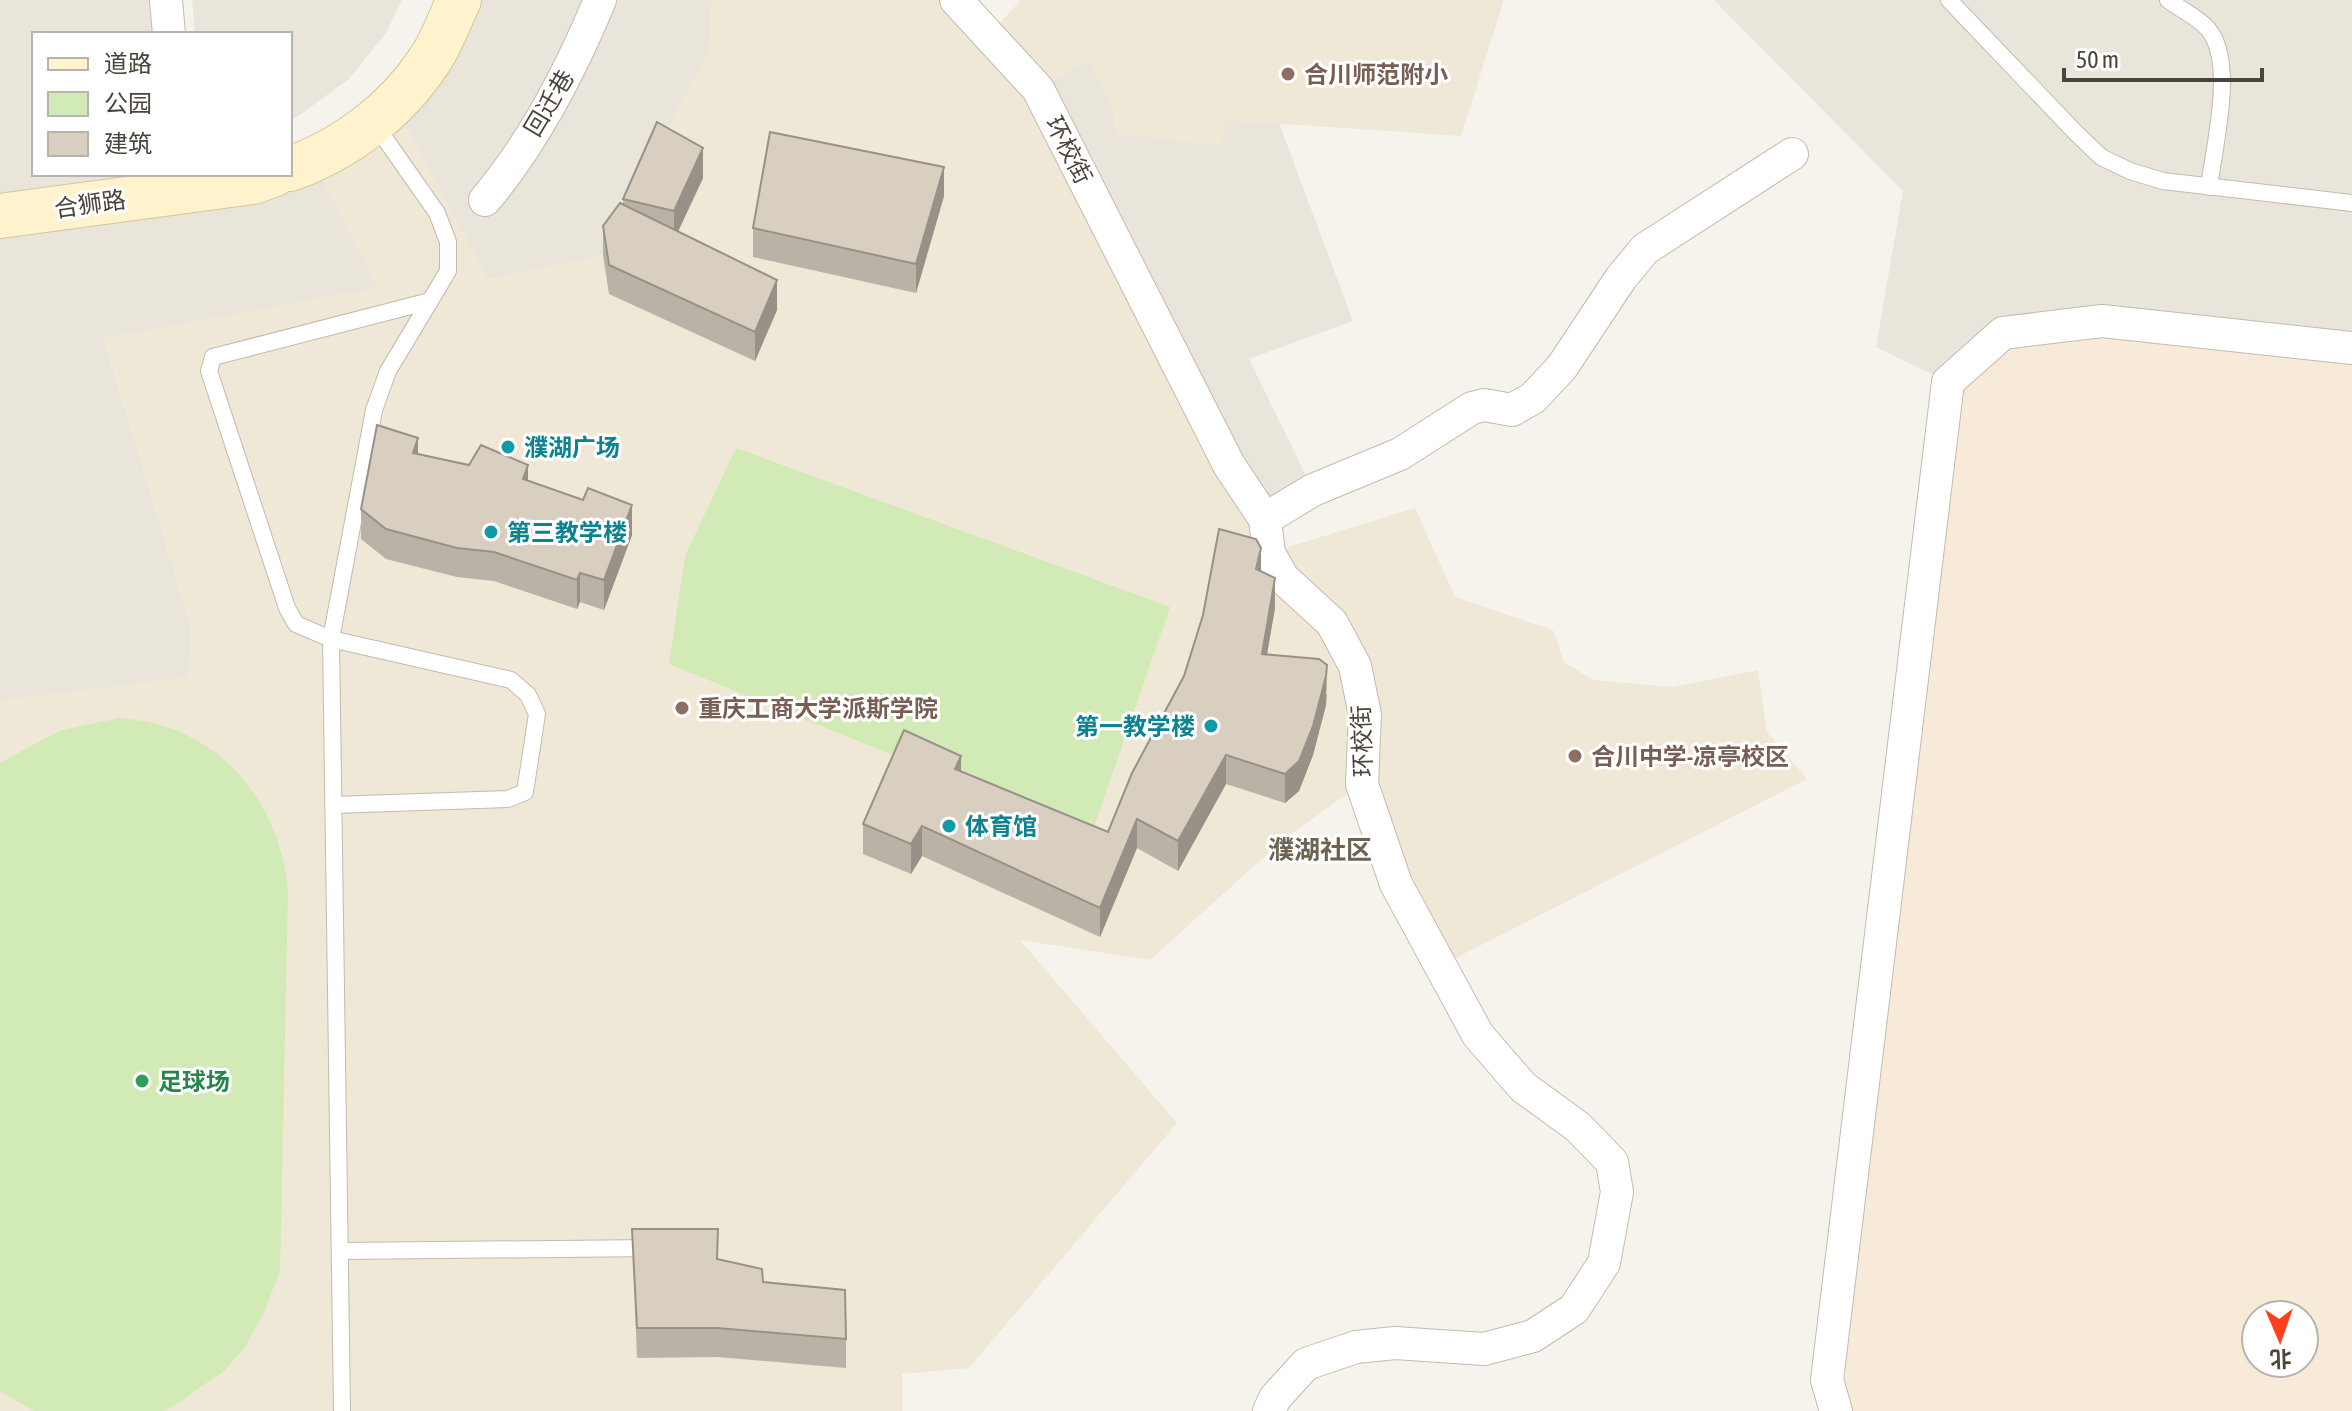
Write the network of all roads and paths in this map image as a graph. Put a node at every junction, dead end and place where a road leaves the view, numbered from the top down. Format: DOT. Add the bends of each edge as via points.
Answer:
graph roads {
  1 [pos="166,0"];
  2 [pos="459,0"];
  3 [pos="600,0"];
  4 [pos="956,0"];
  5 [pos="1949,0"];
  6 [pos="2168,0"];
  7 [pos="169,32"];
  8 [pos="373,122"];
  9 [pos="1792,154"];
  10 [pos="292,168"];
  11 [pos="270,176"];
  12 [pos="185,183"];
  13 [pos="2209,187"];
  14 [pos="485,200"];
  15 [pos="2352,203"];
  16 [pos="0,216"];
  17 [pos="430,301"];
  18 [pos="2352,348"];
  19 [pos="1265,519"];
  20 [pos="331,639"];
  21 [pos="333,805"];
  22 [pos="675,1247"];
  23 [pos="340,1251"];
  24 [pos="342,1411"];
  25 [pos="1269,1411"];
  26 [pos="1836,1411"];
  1 -- 7 [label="street"];
  2 -- 8 [label="main road" via="430,60"];
  3 -- 14 [label="street, 回迁巷" via="576,59 505,177"];
  4 -- 19 [label="street, 环校街" via="1038,89 1229,465"];
  5 -- 13 [label="lane" via="2101,157 2163,181"];
  6 -- 13 [label="lane" via="2208,28 2220,51 2222,76"];
  8 -- 10 [label="main road"];
  8 -- 17 [label="lane" via="437,213 448,242 448,271"];
  9 -- 19 [label="street" via="1645,249 1562,367 1522,407 1472,408 1400,454 1313,490"];
  11 -- 12 [label="main road, 合狮路" via="253,182"];
  12 -- 16 [label="main road, 合狮路"];
  13 -- 15 [label="lane"];
  17 -- 20 [label="lane" via="388,371 374,410"];
  17 -- 20 [label="lane" via="213,357 209,371 287,608 296,624"];
  18 -- 26 [label="street" via="2102,321 2003,333 1948,382 1827,1380"];
  19 -- 25 [label="street, 环校街" via="1269,553 1283,578 1332,623 1355,666 1365,715 1362,784 1396,884 1478,1035 1523,1087 1578,1127 1612,1162 1617,1192 1604,1263 1574,1309 1533,1336 1484,1349 1395,1343 1356,1347 1306,1364"];
  20 -- 21 [label="lane"];
  20 -- 21 [label="lane" via="511,680 528,695 537,714 525,792 508,799"];
  21 -- 23 [label="lane"];
  22 -- 23 [label="lane"];
  23 -- 24 [label="lane"];
}
